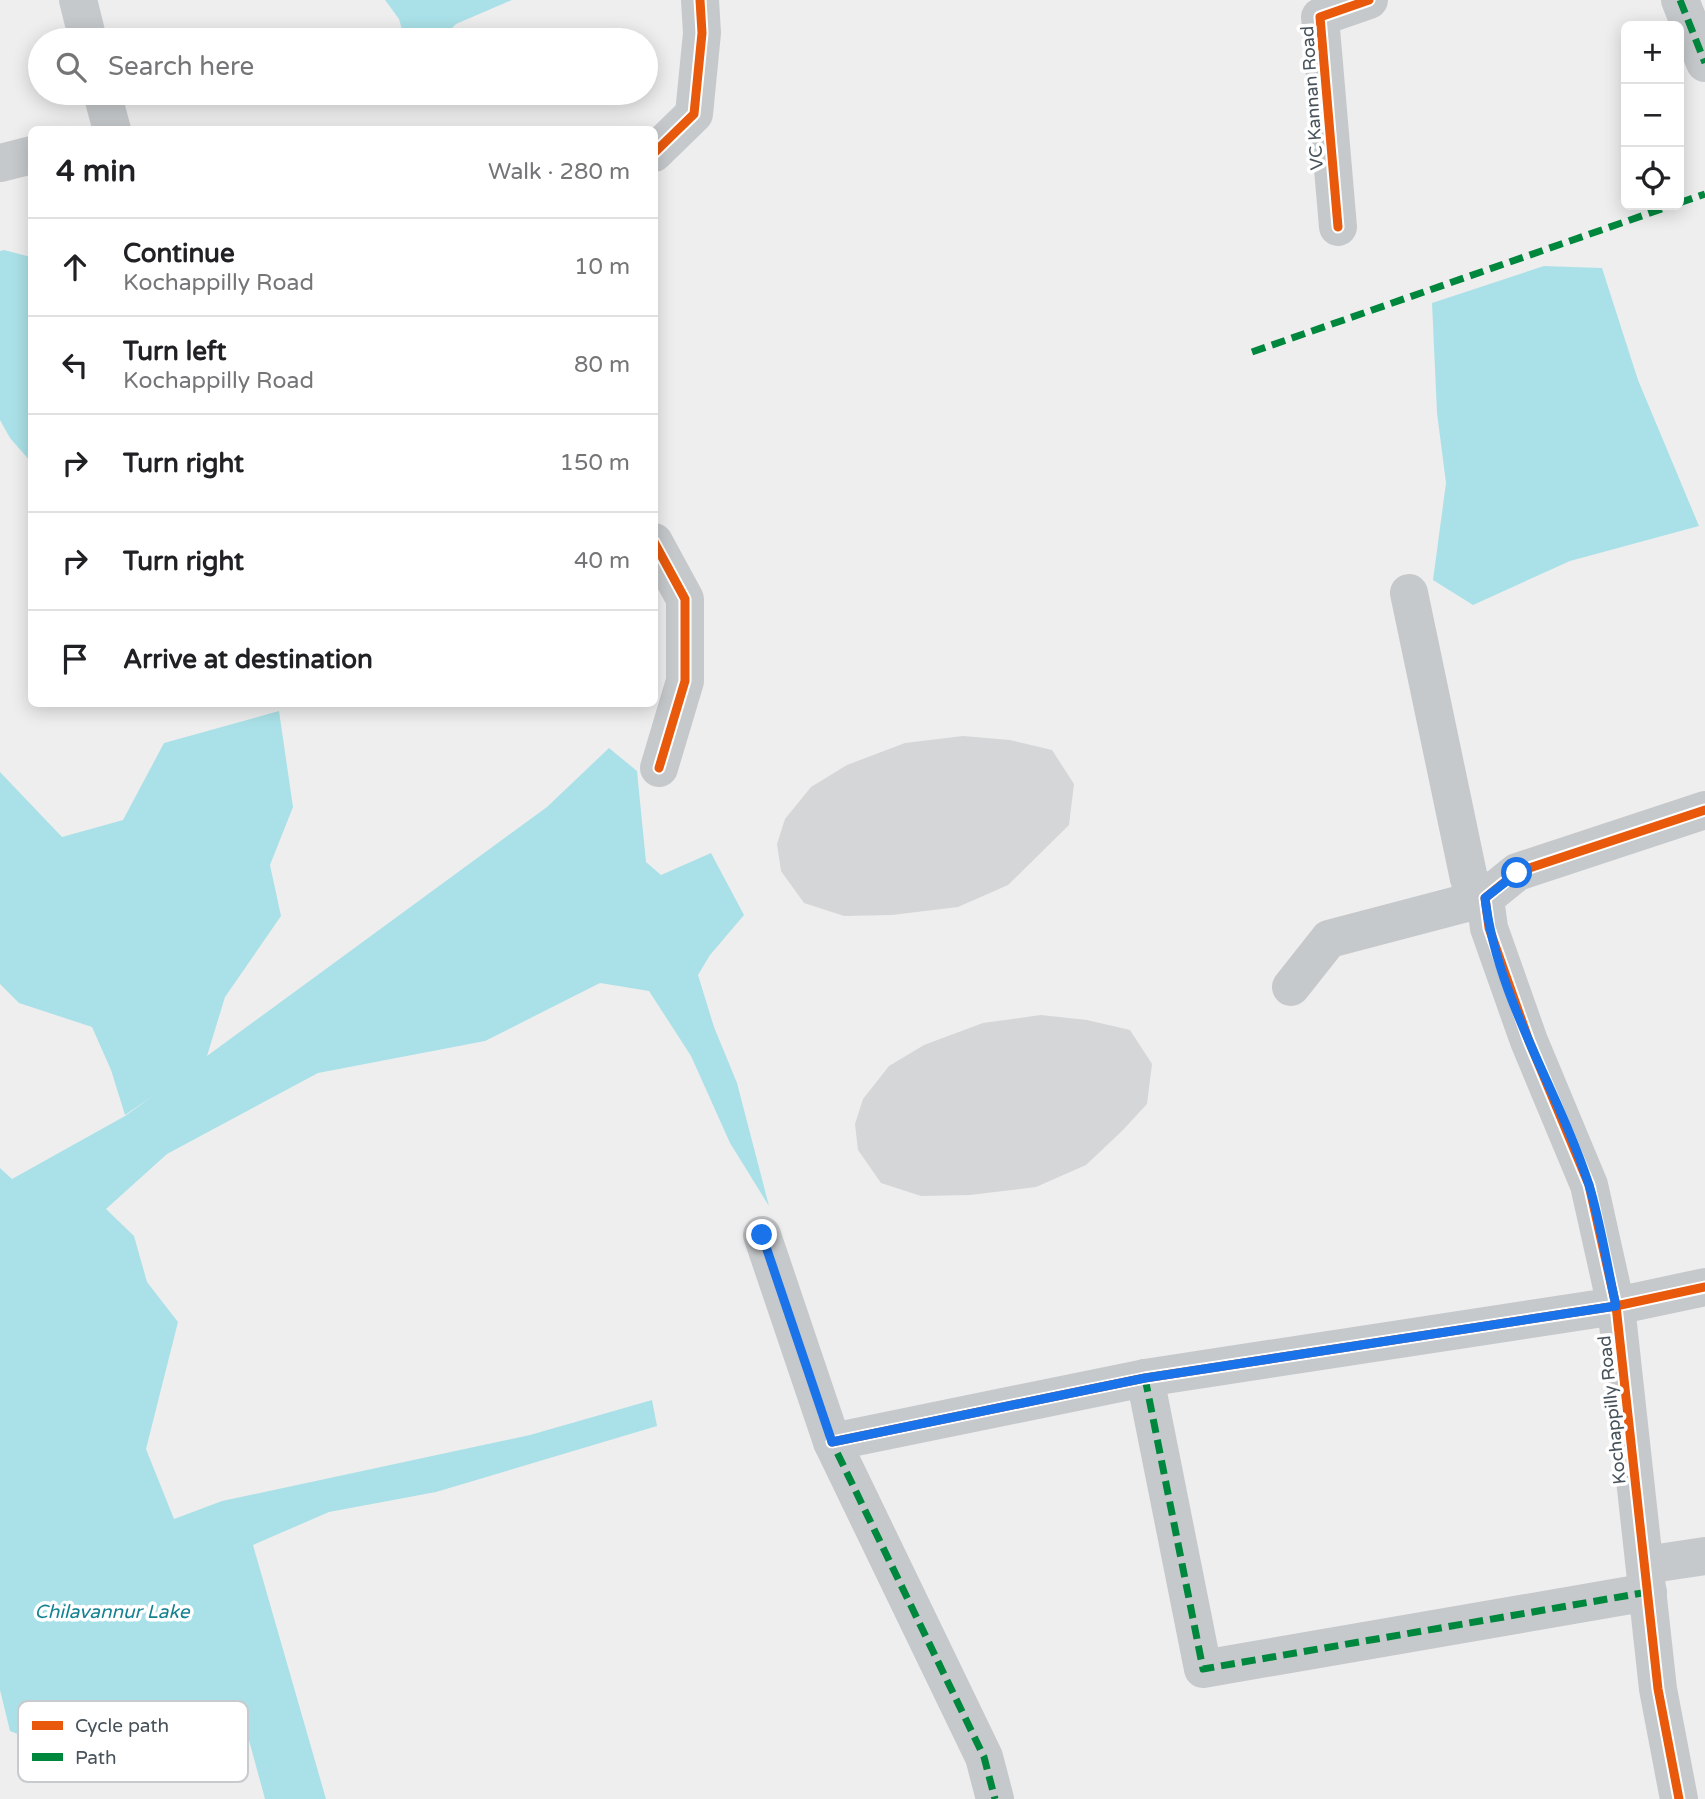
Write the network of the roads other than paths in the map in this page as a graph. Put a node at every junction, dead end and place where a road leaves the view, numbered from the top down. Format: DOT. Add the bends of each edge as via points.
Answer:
graph roads {
  1 [pos="78,0"];
  2 [pos="700,0"];
  3 [pos="1369,0"];
  4 [pos="1680,0"];
  5 [pos="86,28"];
  6 [pos="1705,63"];
  7 [pos="105,105"];
  8 [pos="111,126"];
  9 [pos="658,149"];
  10 [pos="28,156"];
  11 [pos="0,163"];
  12 [pos="1338,227"];
  13 [pos="658,549"];
  14 [pos="1409,593"];
  15 [pos="660,768"];
  16 [pos="1705,810"];
  17 [pos="1485,898"];
  18 [pos="1291,987"];
  19 [pos="762,1235"];
  20 [pos="1705,1287"];
  21 [pos="1616,1306"];
  22 [pos="1145,1378"];
  23 [pos="832,1442"];
  24 [pos="1705,1556"];
  25 [pos="1647,1578"];
  26 [pos="995,1799"];
  27 [pos="1678,1799"];
  1 -- 5 [label="street"];
  2 -- 9 [label="street" via="702,33 694,114"];
  3 -- 12 [label="street, VC Kannan Road" via="1320,17"];
  4 -- 6 [label="street"];
  7 -- 8 [label="street"];
  10 -- 11 [label="street"];
  13 -- 15 [label="street" via="685,599 685,681"];
  14 -- 17 [label="street" via="1469,879"];
  16 -- 17 [label="street" via="1517,873"];
  17 -- 18 [label="street" via="1329,939"];
  17 -- 21 [label="street, Kochappilly Road" via="1489,928 1524,1029 1589,1185"];
  19 -- 23 [label="street"];
  20 -- 21 [label="street"];
  21 -- 22 [label="street"];
  21 -- 25 [label="street, Kochappilly Road"];
  22 -- 23 [label="street"];
  22 -- 25 [label="street" via="1203,1669"];
  23 -- 26 [label="street" via="984,1757"];
  24 -- 25 [label="street"];
  25 -- 27 [label="street, Kochappilly Road" via="1658,1689"];
}
